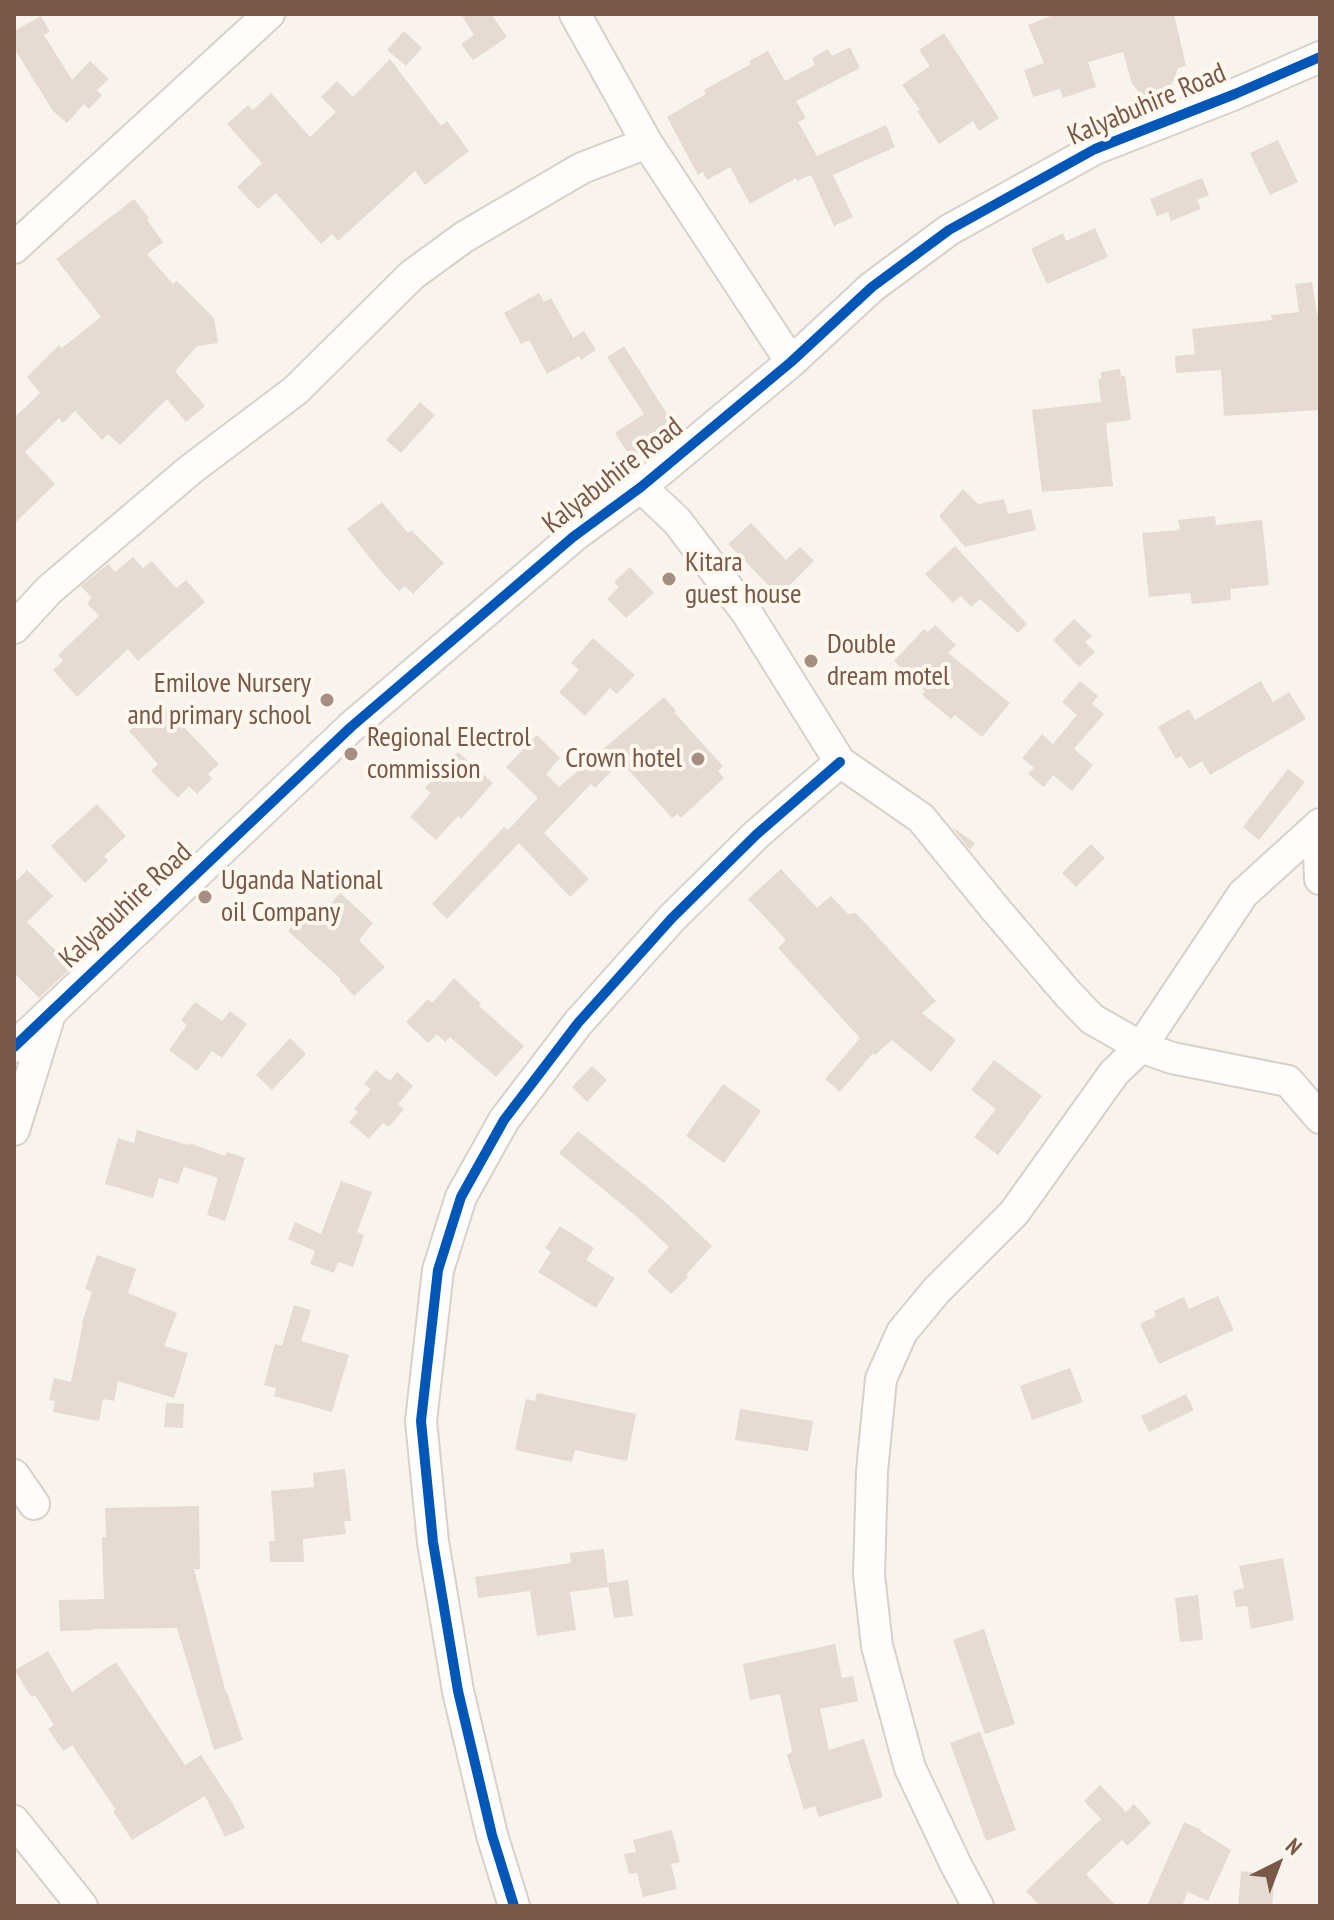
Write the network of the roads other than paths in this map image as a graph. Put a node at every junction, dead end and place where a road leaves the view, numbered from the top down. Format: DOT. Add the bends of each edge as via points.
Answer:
graph roads {
  1 [pos="269,14"];
  2 [pos="575,14"];
  3 [pos="1320,57"];
  4 [pos="647,143"];
  5 [pos="14,248"];
  6 [pos="791,362"];
  7 [pos="641,487"];
  8 [pos="14,628"];
  9 [pos="840,762"];
  10 [pos="1319,826"];
  11 [pos="1320,879"];
  12 [pos="51,1011"];
  13 [pos="14,1047"];
  14 [pos="1141,1047"];
  15 [pos="1320,1118"];
  16 [pos="14,1130"];
  17 [pos="14,1475"];
  18 [pos="34,1504"];
  19 [pos="14,1821"];
  20 [pos="82,1906"];
  21 [pos="514,1906"];
  22 [pos="978,1906"];
  1 -- 5 [label="street"];
  2 -- 4 [label="street"];
  3 -- 6 [label="street, Kalyabuhire Road" via="1095,149 949,230 872,287"];
  4 -- 6 [label="street"];
  4 -- 8 [label="street" via="582,168 464,237 412,275 296,390 190,470 49,590"];
  6 -- 7 [label="street, Kalyabuhire Road"];
  7 -- 9 [label="street" via="677,521 747,613"];
  7 -- 12 [label="street, Kalyabuhire Road" via="573,537 351,727"];
  9 -- 14 [label="street" via="921,818 1092,1019"];
  9 -- 21 [label="street" via="725,865 578,1023 504,1120 461,1197 438,1270 421,1421 433,1542 458,1691"];
  10 -- 11 [label="street"];
  10 -- 14 [label="street" via="1243,894"];
  12 -- 13 [label="street, Kalyabuhire Road"];
  12 -- 16 [label="street"];
  14 -- 15 [label="street" via="1288,1081"];
  14 -- 22 [label="street" via="1114,1073 1014,1213 902,1332 881,1379 869,1575 877,1646 910,1768"];
  17 -- 18 [label="street"];
  19 -- 20 [label="street"];
}
